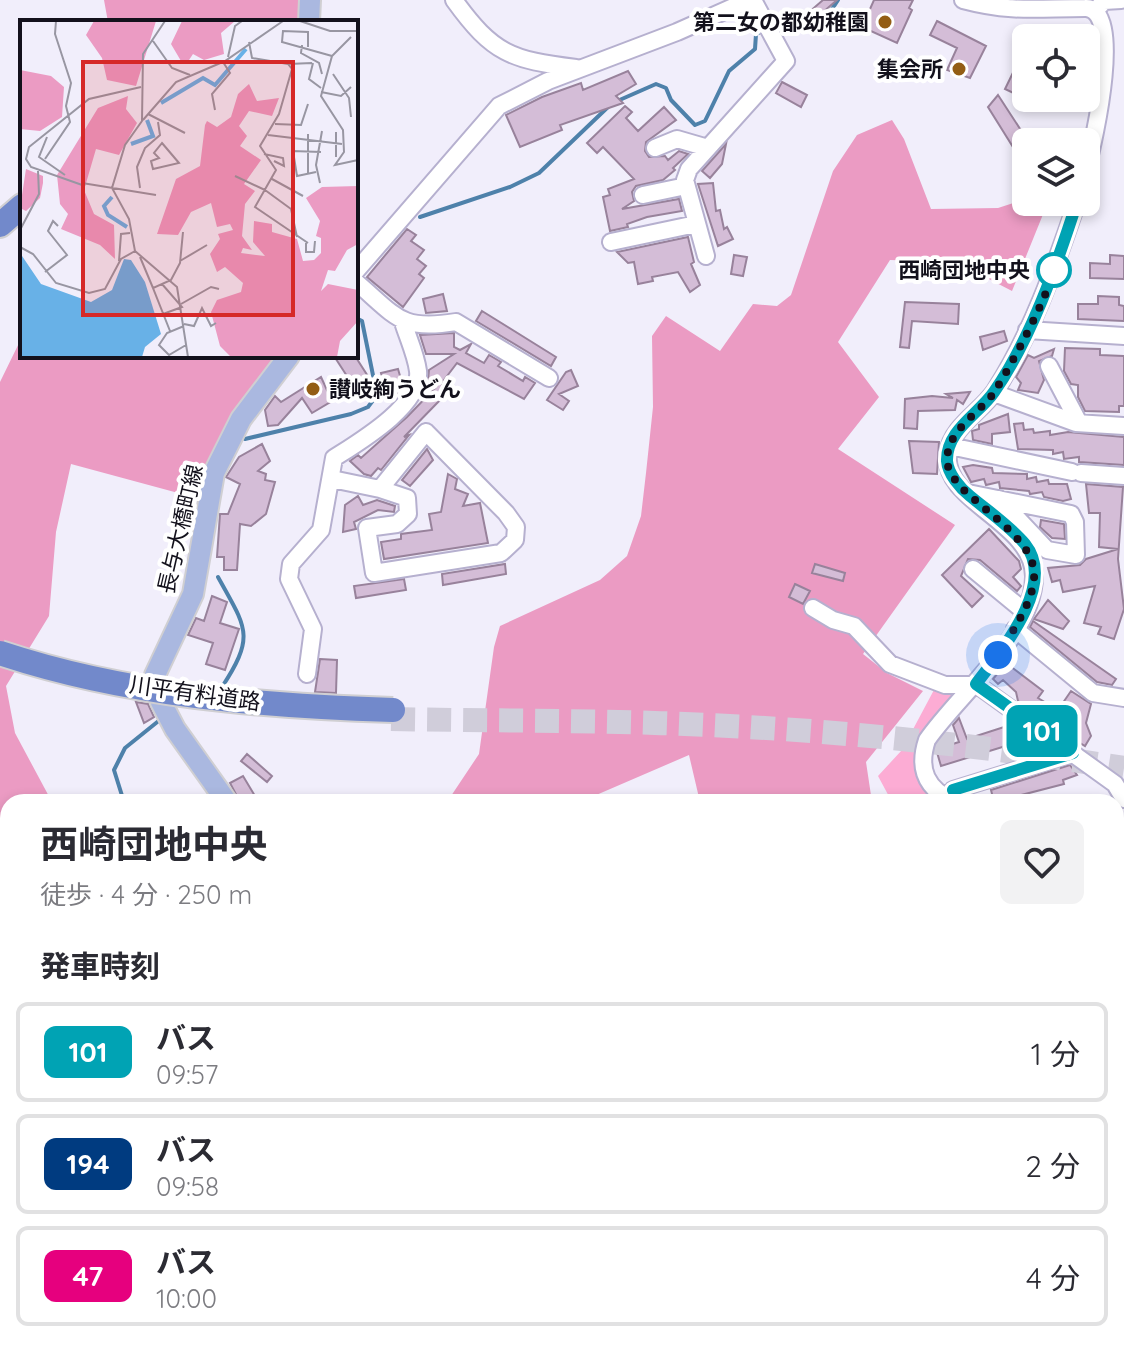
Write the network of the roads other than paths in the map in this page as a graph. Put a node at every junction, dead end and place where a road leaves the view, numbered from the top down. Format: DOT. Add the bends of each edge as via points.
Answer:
graph roads {
  1 [pos="310,0"];
  2 [pos="454,0"];
  3 [pos="751,0"];
  4 [pos="963,0"];
  5 [pos="1121,0"];
  6 [pos="1097,9"];
  7 [pos="309,20"];
  8 [pos="1120,59"];
  9 [pos="581,69"];
  10 [pos="1099,128"];
  11 [pos="655,148"];
  12 [pos="708,148"];
  13 [pos="686,186"];
  14 [pos="643,195"];
  15 [pos="20,208"];
  16 [pos="1072,216"];
  17 [pos="696,224"];
  18 [pos="0,225"];
  19 [pos="611,242"];
  20 [pos="706,256"];
  21 [pos="358,269"];
  22 [pos="358,284"];
  23 [pos="403,322"];
  24 [pos="1027,330"];
  25 [pos="1124,336"];
  26 [pos="287,358"];
  27 [pos="1049,366"];
  28 [pos="549,378"];
  29 [pos="994,393"];
  30 [pos="1079,423"];
  31 [pos="1124,426"];
  32 [pos="950,446"];
  33 [pos="1124,476"];
  34 [pos="332,479"];
  35 [pos="380,489"];
  36 [pos="966,493"];
  37 [pos="999,499"];
  38 [pos="973,569"];
  39 [pos="813,608"];
  40 [pos="1024,611"];
  41 [pos="1015,629"];
  42 [pos="5,658"];
  43 [pos="307,674"];
  44 [pos="975,685"];
  45 [pos="1124,698"];
  46 [pos="392,715"];
  47 [pos="1073,753"];
  48 [pos="221,794"];
  49 [pos="941,794"];
  50 [pos="960,794"];
  51 [pos="1121,794"];
  1 -- 7 [label="main road"];
  2 -- 9 [label="street" via="475,29 502,52"];
  3 -- 9 [label="street"];
  3 -- 12 [label="street" via="786,61"];
  4 -- 6 [label="street" via="1041,12"];
  5 -- 6 [label="street" via="1104,1"];
  6 -- 8 [label="street" via="1115,27"];
  8 -- 10 [label="street"];
  9 -- 21 [label="street" via="499,106"];
  11 -- 12 [label="street" via="677,139"];
  12 -- 13 [label="street" via="689,169"];
  13 -- 14 [label="street"];
  13 -- 17 [label="street"];
  15 -- 18 [label="highway"];
  16 -- 24 [label="street"];
  17 -- 19 [label="street"];
  17 -- 20 [label="street"];
  22 -- 23 [label="street"];
  23 -- 28 [label="street" via="422,327 456,322"];
  23 -- 34 [label="street" via="418,373 415,392 375,432 334,458"];
  24 -- 25 [label="street"];
  24 -- 29 [label="street"];
  26 -- 48 [label="main road, 長与大橋町線" via="241,419 214,473 193,594 155,675 175,729"];
  27 -- 30 [label="street"];
  29 -- 30 [label="street"];
  29 -- 32 [label="street" via="957,431"];
  30 -- 31 [label="street"];
  32 -- 33 [label="street" via="1077,473"];
  32 -- 36 [label="street" via="947,464"];
  34 -- 35 [label="street"];
  34 -- 43 [label="street" via="321,530 291,564 289,579 313,629"];
  35 -- 35 [label="street" via="426,432 506,513 516,527 515,540 501,553 374,573 367,528 397,524 408,514 407,498"];
  36 -- 37 [label="street"];
  36 -- 40 [label="street" via="1026,546 1035,578"];
  37 -- 37 [label="street" via="1071,514 1076,555 1047,550"];
  38 -- 40 [label="street"];
  39 -- 44 [label="street" via="854,626 890,664 945,685"];
  40 -- 41 [label="street"];
  41 -- 44 [label="street"];
  41 -- 45 [label="street" via="1093,693"];
  42 -- 46 [label="highway, 川平有料道路, bridge" via="204,697"];
  44 -- 47 [label="street"];
  44 -- 49 [label="street" via="940,721 921,755 924,776"];
  47 -- 50 [label="street"];
  47 -- 51 [label="street"];
}
